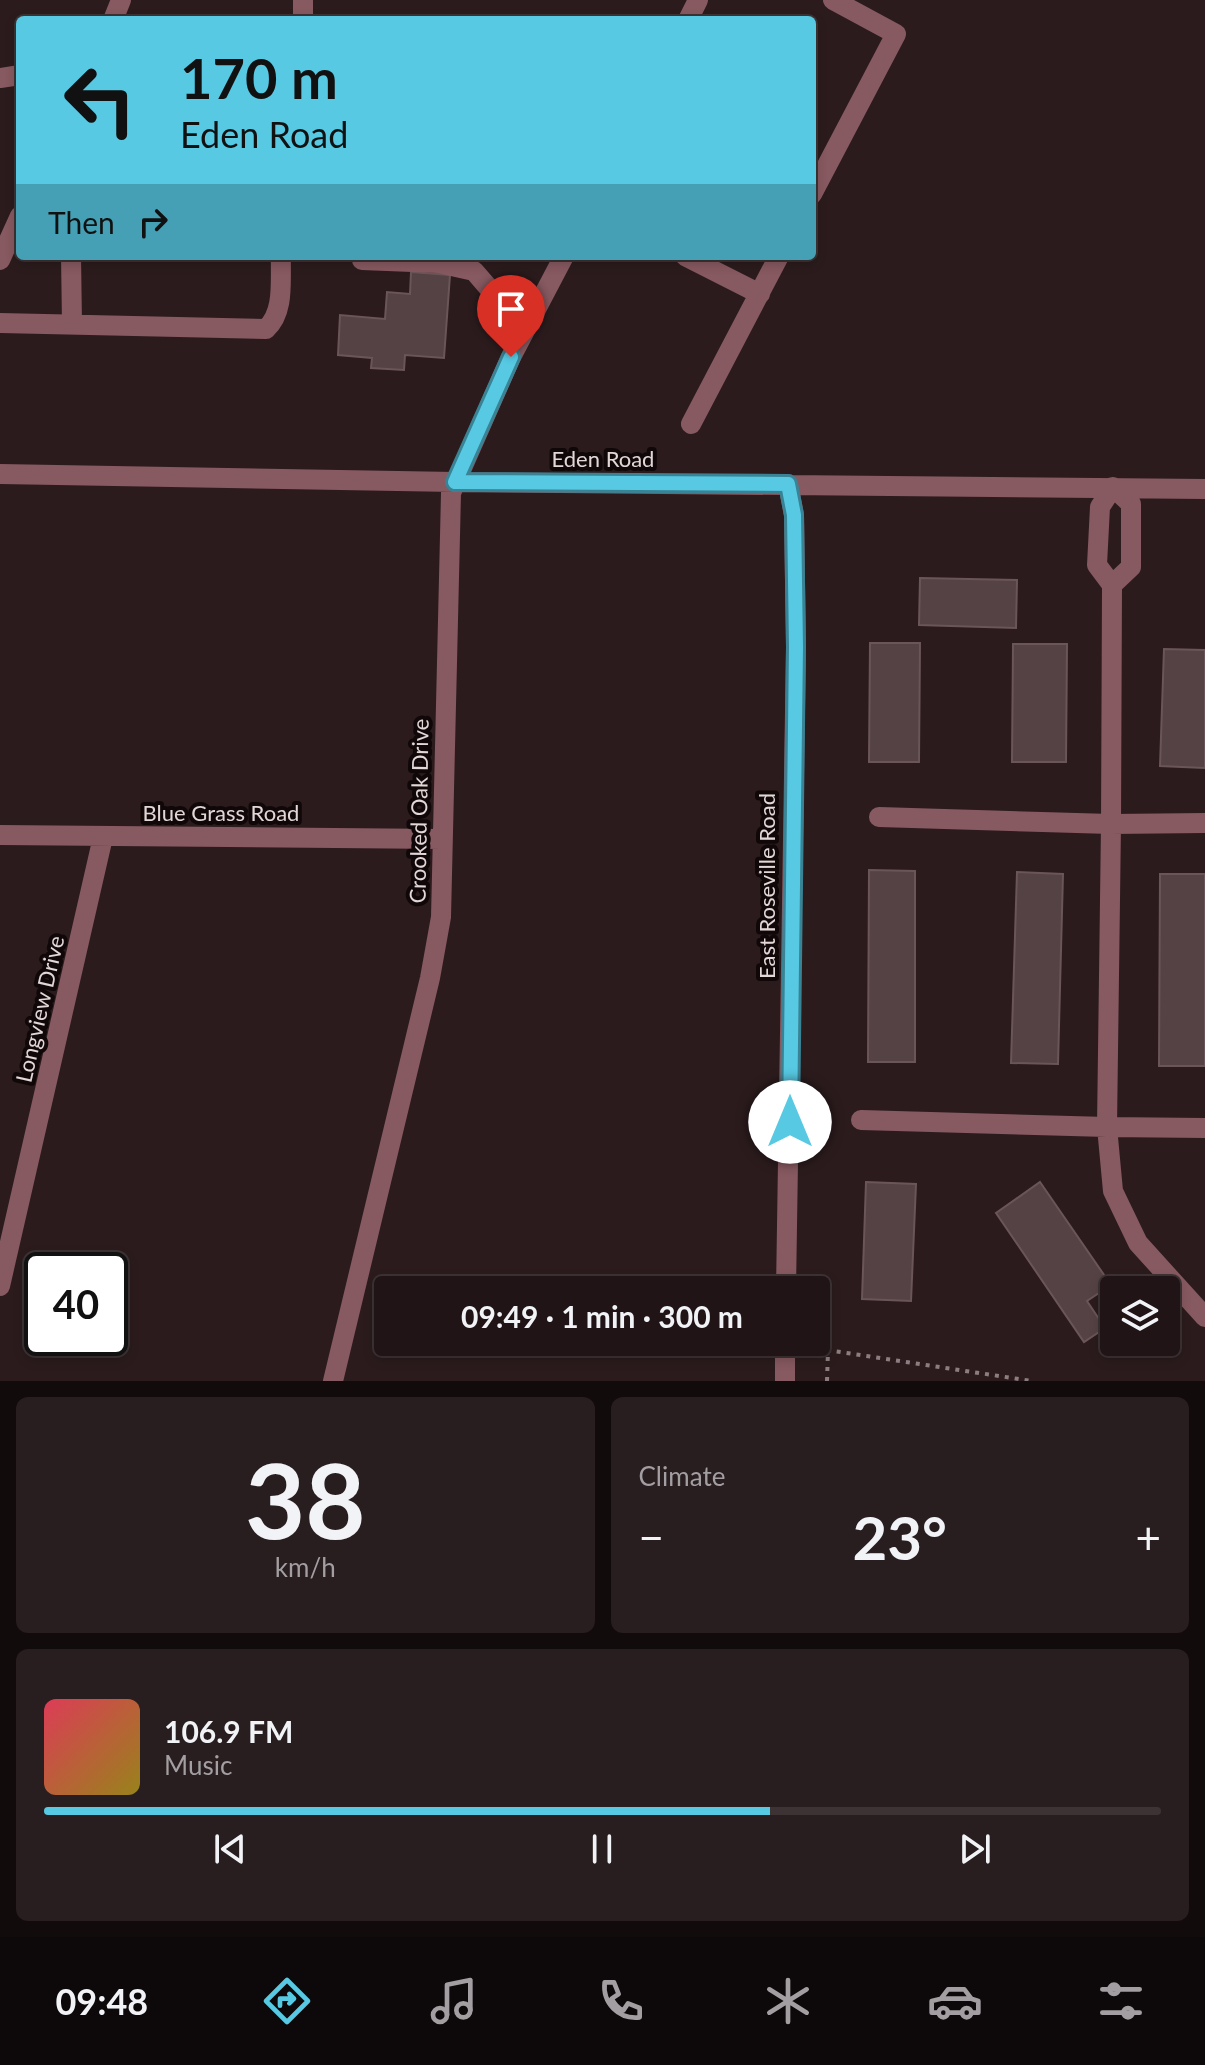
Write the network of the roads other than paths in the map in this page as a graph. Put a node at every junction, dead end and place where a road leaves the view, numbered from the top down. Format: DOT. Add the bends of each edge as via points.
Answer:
graph roads {
  1 [pos="833,0"];
  2 [pos="816,186"];
  3 [pos="16,225"];
  4 [pos="0,260"];
  5 [pos="71,260"];
  6 [pos="281,260"];
  7 [pos="362,260"];
  8 [pos="562,260"];
  9 [pos="693,260"];
  10 [pos="777,260"];
  11 [pos="760,294"];
  12 [pos="0,323"];
  13 [pos="72,324"];
  14 [pos="525,330"];
  15 [pos="691,424"];
  16 [pos="0,474"];
  17 [pos="455,482"];
  18 [pos="788,484"];
  19 [pos="1113,487"];
  20 [pos="1205,489"];
  21 [pos="1112,585"];
  22 [pos="879,817"];
  23 [pos="1205,823"];
  24 [pos="1111,824"];
  25 [pos="0,835"];
  26 [pos="103,837"];
  27 [pos="442,839"];
  28 [pos="861,1120"];
  29 [pos="1107,1127"];
  30 [pos="1205,1128"];
  31 [pos="786,1276"];
  32 [pos="0,1286"];
  33 [pos="1205,1317"];
  34 [pos="785,1356"];
  35 [pos="333,1381"];
  36 [pos="785,1381"];
  1 -- 2 [label="street" via="896,34"];
  3 -- 4 [label="street"];
  5 -- 13 [label="street"];
  6 -- 13 [label="street" via="279,309 266,329"];
  7 -- 14 [label="street" via="438,263 474,271"];
  8 -- 14 [label="street, Crooked Oak Drive"];
  9 -- 11 [label="street"];
  10 -- 11 [label="street"];
  11 -- 15 [label="street"];
  12 -- 13 [label="street"];
  14 -- 17 [label="street, Crooked Oak Drive"];
  16 -- 17 [label="street, Eden Road"];
  17 -- 18 [label="street, Eden Road"];
  17 -- 27 [label="street, Crooked Oak Drive" via="448,516"];
  18 -- 19 [label="street, Eden Road"];
  18 -- 31 [label="street, East Roseville Road" via="794,515 796,647"];
  19 -- 20 [label="street, Eden Road"];
  19 -- 21 [label="street" via="1100,507 1097,565"];
  19 -- 21 [label="street" via="1131,504 1131,567"];
  21 -- 24 [label="street"];
  22 -- 24 [label="street"];
  23 -- 24 [label="street"];
  24 -- 29 [label="street"];
  25 -- 26 [label="street, Blue Grass Road"];
  26 -- 27 [label="street, Blue Grass Road"];
  26 -- 32 [label="street, Longview Drive"];
  27 -- 35 [label="street, Crooked Oak Drive" via="441,917 430,978"];
  28 -- 29 [label="street"];
  29 -- 30 [label="street"];
  29 -- 33 [label="street" via="1113,1191 1138,1243"];
  34 -- 36 [label="street"];
}
